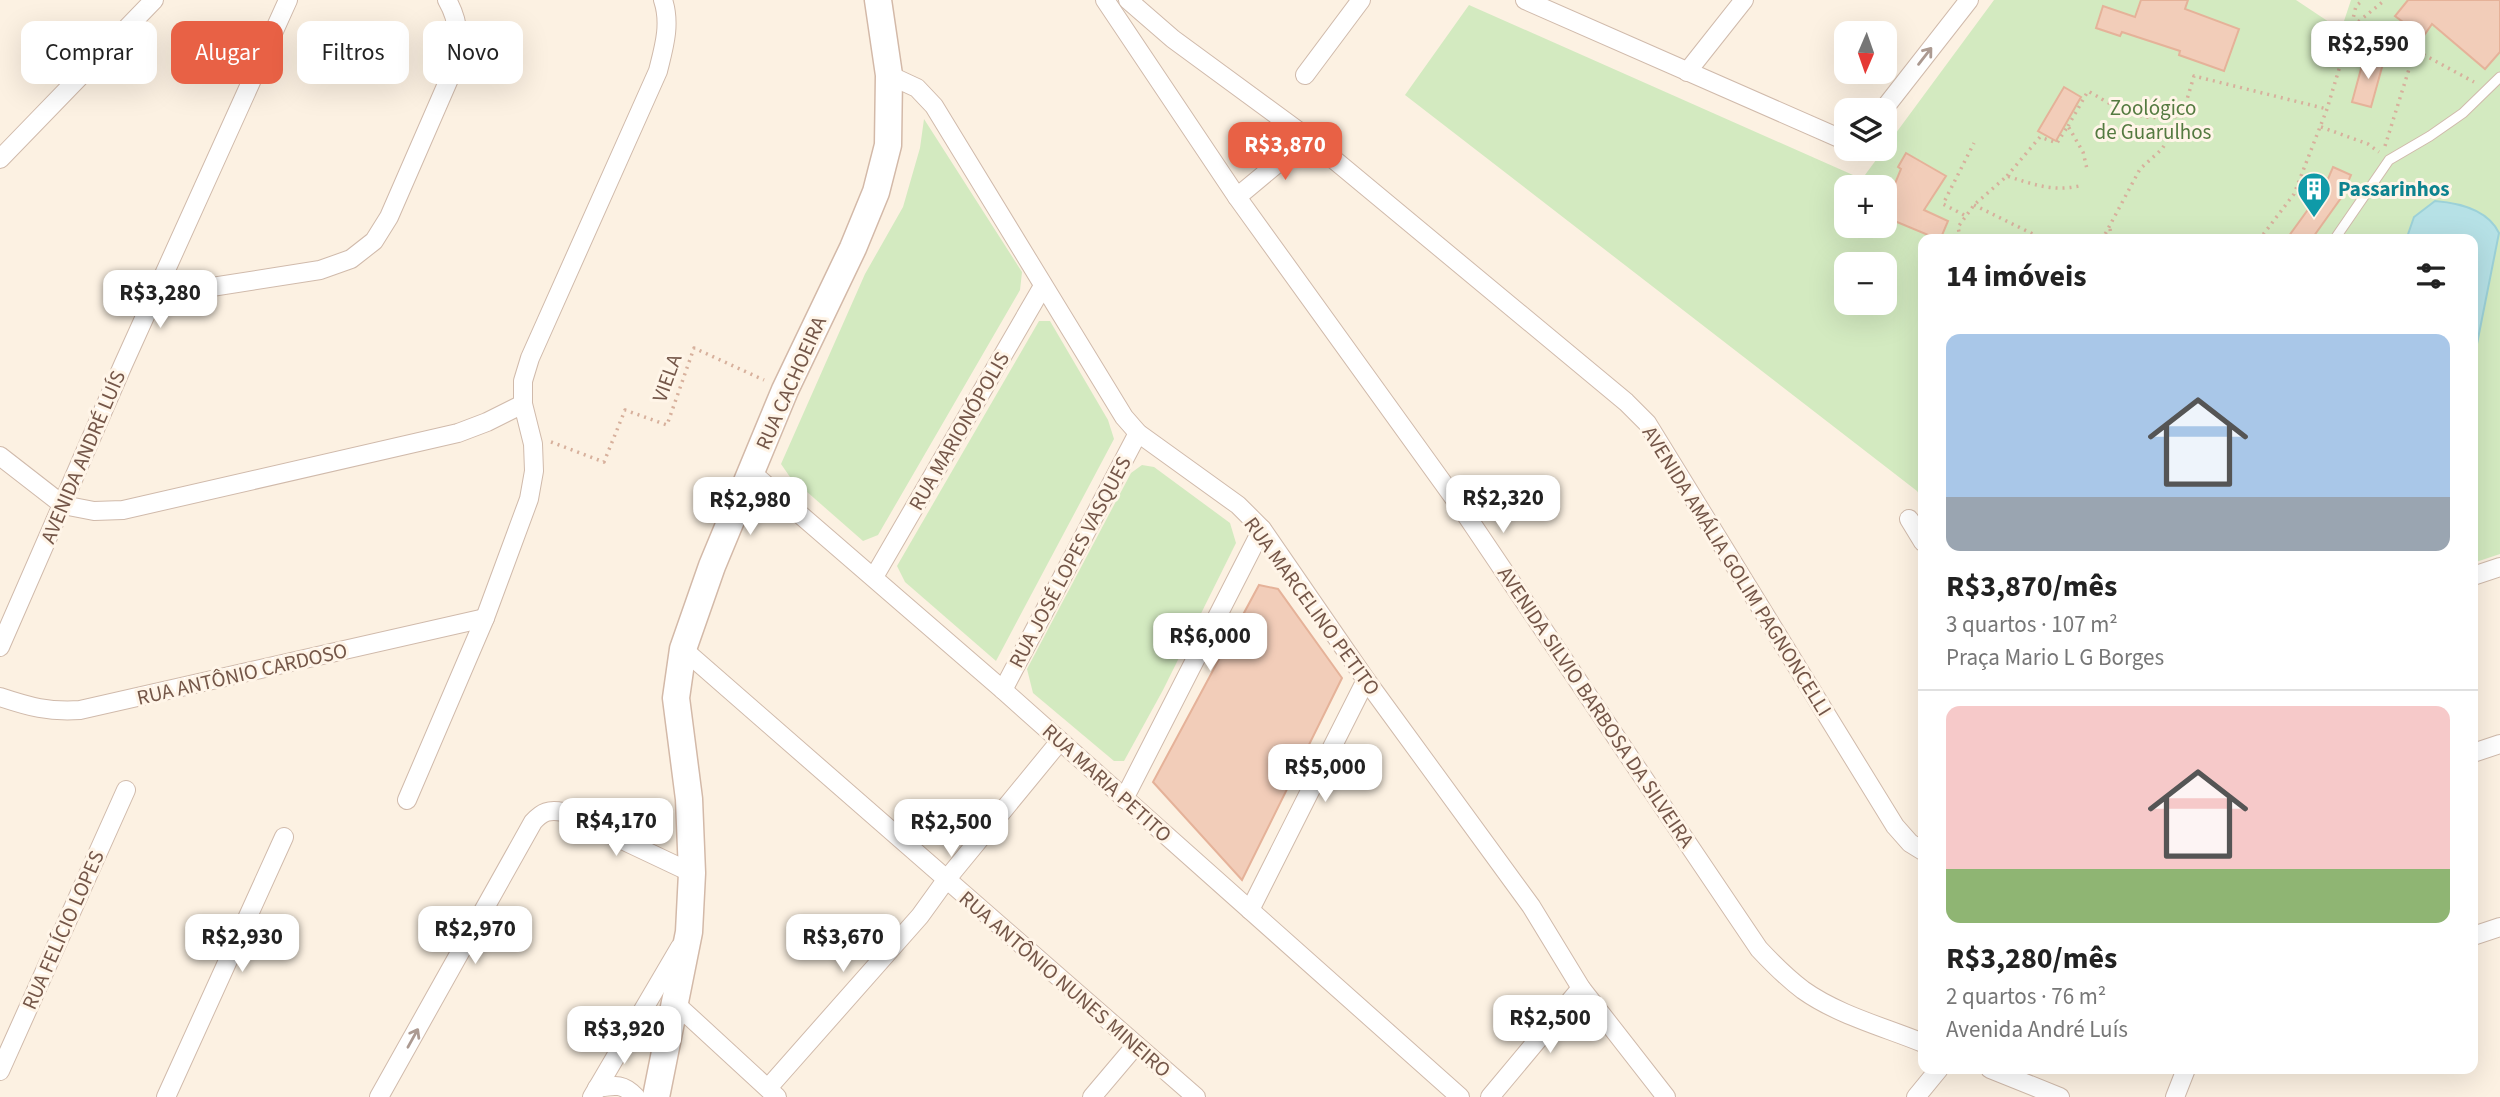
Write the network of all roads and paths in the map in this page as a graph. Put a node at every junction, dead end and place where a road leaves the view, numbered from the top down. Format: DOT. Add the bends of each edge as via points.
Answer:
graph roads {
  1 [pos="154,0"];
  2 [pos="288,0"];
  3 [pos="447,0"];
  4 [pos="663,0"];
  5 [pos="878,0"];
  6 [pos="1105,0"];
  7 [pos="1128,0"];
  8 [pos="1361,0"];
  9 [pos="1525,0"];
  10 [pos="1744,0"];
  11 [pos="1969,0"];
  12 [pos="2363,0"];
  13 [pos="2385,0"];
  14 [pos="2351,27"];
  15 [pos="2349,36"];
  16 [pos="2415,50"];
  17 [pos="1687,72"];
  18 [pos="889,75"];
  19 [pos="1305,75"];
  20 [pos="2500,77"];
  21 [pos="2488,89"];
  22 [pos="1892,98"];
  23 [pos="2328,109"];
  24 [pos="2182,116"];
  25 [pos="2068,126"];
  26 [pos="2321,127"];
  27 [pos="1834,136"];
  28 [pos="1308,138"];
  29 [pos="1974,143"];
  30 [pos="0,159"];
  31 [pos="2087,169"];
  32 [pos="2007,176"];
  33 [pos="2078,186"];
  34 [pos="1237,197"];
  35 [pos="1973,205"];
  36 [pos="1964,215"];
  37 [pos="2109,227"];
  38 [pos="1959,234"];
  39 [pos="2033,234"];
  40 [pos="2105,234"];
  41 [pos="2111,234"];
  42 [pos="2264,234"];
  43 [pos="2338,234"];
  44 [pos="1043,286"];
  45 [pos="154,296"];
  46 [pos="785,390"];
  47 [pos="523,404"];
  48 [pos="1138,433"];
  49 [pos="531,435"];
  50 [pos="0,456"];
  51 [pos="751,472"];
  52 [pos="63,505"];
  53 [pos="1909,519"];
  54 [pos="1262,529"];
  55 [pos="1918,534"];
  56 [pos="2500,567"];
  57 [pos="2478,574"];
  58 [pos="874,577"];
  59 [pos="485,618"];
  60 [pos="0,647"];
  61 [pos="682,649"];
  62 [pos="1366,680"];
  63 [pos="1003,690"];
  64 [pos="0,697"];
  65 [pos="1060,741"];
  66 [pos="2500,744"];
  67 [pos="2478,751"];
  68 [pos="126,790"];
  69 [pos="1124,799"];
  70 [pos="407,800"];
  71 [pos="284,837"];
  72 [pos="1918,848"];
  73 [pos="692,873"];
  74 [pos="946,880"];
  75 [pos="1250,910"];
  76 [pos="2500,928"];
  77 [pos="689,932"];
  78 [pos="2478,935"];
  79 [pos="1581,988"];
  80 [pos="676,1004"];
  81 [pos="1918,1041"];
  82 [pos="1136,1045"];
  83 [pos="0,1071"];
  84 [pos="1935,1074"];
  85 [pos="2002,1074"];
  86 [pos="2184,1074"];
  87 [pos="595,1093"];
  88 [pos="772,1093"];
  89 [pos="166,1097"];
  90 [pos="379,1097"];
  91 [pos="636,1097"];
  92 [pos="656,1097"];
  93 [pos="1092,1097"];
  94 [pos="1196,1097"];
  95 [pos="1460,1097"];
  96 [pos="1490,1097"];
  97 [pos="1666,1097"];
  98 [pos="1916,1097"];
  99 [pos="2060,1097"];
  100 [pos="2175,1097"];
  1 -- 30 [label="street"];
  2 -- 45 [label="street, AVENIDA ANDRÉ LUÍS"];
  3 -- 45 [label="street" via="459,28 453,71 374,241 351,259 320,270"];
  4 -- 47 [label="street" via="666,38 658,71 530,358"];
  5 -- 18 [label="main road, RUA CACHOEIRA"];
  6 -- 34 [label="street, AVENIDA SILVIO BARBOSA DA SILVEIRA"];
  7 -- 28 [label="street, AVENIDA AMÁLIA GOLIM PAGNONCELLI" via="1173,39"];
  8 -- 19 [label="street"];
  9 -- 17 [label="street"];
  10 -- 17 [label="street"];
  22 -- 11 [label="street, one-way"];
  12 -- 14 [label="path" via="2356,6"];
  13 -- 14 [label="path"];
  14 -- 15 [label="path"];
  15 -- 16 [label="path"];
  15 -- 23 [label="path"];
  16 -- 21 [label="path"];
  16 -- 26 [label="path" via="2383,155 2368,144"];
  17 -- 27 [label="street"];
  18 -- 44 [label="street, RUA MARCELINO PETITO" via="917,88 934,106"];
  18 -- 46 [label="main road, RUA CACHOEIRA" via="888,145 876,192"];
  20 -- 21 [label="lane"];
  21 -- 43 [label="lane" via="2431,136 2389,160"];
  23 -- 24 [label="path" via="2194,76"];
  23 -- 26 [label="path"];
  24 -- 25 [label="path" via="2151,119 2127,114 2088,91"];
  24 -- 37 [label="path" via="2162,149 2140,169"];
  25 -- 31 [label="path"];
  25 -- 32 [label="path" via="2056,143 2040,137"];
  26 -- 42 [label="path" via="2294,194"];
  28 -- 34 [label="street"];
  28 -- 72 [label="street, AVENIDA AMÁLIA GOLIM PAGNONCELLI" via="1647,423 1895,826"];
  29 -- 36 [label="path" via="1943,204"];
  32 -- 33 [label="path" via="2046,188"];
  32 -- 35 [label="path"];
  34 -- 81 [label="street, AVENIDA SILVIO BARBOSA DA SILVEIRA" via="1464,512 1759,949 1779,971 1823,1002"];
  35 -- 36 [label="path"];
  35 -- 39 [label="path"];
  36 -- 38 [label="path"];
  37 -- 40 [label="path"];
  37 -- 41 [label="path"];
  44 -- 48 [label="street, RUA MARCELINO PETITO"];
  44 -- 58 [label="street, RUA MARIONÓPOLIS"];
  45 -- 52 [label="street, AVENIDA ANDRÉ LUÍS"];
  46 -- 49 [label="path, VIELA" via="694,348 667,425 625,410 604,461"];
  46 -- 51 [label="main road, RUA CACHOEIRA"];
  47 -- 49 [label="street"];
  47 -- 52 [label="street" via="458,433 135,507 94,511"];
  48 -- 54 [label="street, RUA MARCELINO PETITO" via="1238,505"];
  48 -- 63 [label="street, RUA JOSÉ LOPES VASQUES"];
  49 -- 59 [label="street" via="534,471 529,499"];
  50 -- 52 [label="street"];
  51 -- 58 [label="street, RUA MARIA PETITO"];
  51 -- 61 [label="main road, RUA CACHOEIRA"];
  52 -- 60 [label="street, AVENIDA ANDRÉ LUÍS"];
  53 -- 55 [label="street"];
  54 -- 62 [label="street, RUA MARCELINO PETITO"];
  54 -- 69 [label="street"];
  56 -- 57 [label="street"];
  58 -- 63 [label="street, RUA MARIA PETITO"];
  59 -- 64 [label="street, RUA ANTÔNIO CARDOSO" via="80,710 53,712"];
  59 -- 70 [label="street"];
  61 -- 73 [label="main road, RUA CACHOEIRA" via="676,698 689,799"];
  61 -- 74 [label="street, RUA ANTÔNIO NUNES MINEIRO"];
  62 -- 75 [label="street"];
  62 -- 79 [label="street, RUA MARCELINO PETITO" via="1531,906"];
  63 -- 65 [label="street, RUA MARIA PETITO"];
  65 -- 69 [label="street, RUA MARIA PETITO"];
  65 -- 74 [label="street"];
  66 -- 67 [label="street"];
  68 -- 83 [label="street, RUA FELÍCIO LOPES"];
  69 -- 75 [label="street, RUA MARIA PETITO"];
  71 -- 89 [label="street"];
  73 -- 77 [label="main road, RUA CACHOEIRA"];
  90 -- 73 [label="street, one-way" via="533,822 545,811 563,812"];
  74 -- 82 [label="street, RUA ANTÔNIO NUNES MINEIRO"];
  74 -- 88 [label="street"];
  75 -- 95 [label="street, RUA MARIA PETITO"];
  76 -- 78 [label="street"];
  77 -- 80 [label="main road, RUA CACHOEIRA"];
  77 -- 87 [label="street"];
  79 -- 96 [label="street"];
  79 -- 97 [label="street, RUA MARCELINO PETITO"];
  80 -- 88 [label="street"];
  80 -- 92 [label="main road, RUA CACHOEIRA"];
  82 -- 93 [label="street"];
  82 -- 94 [label="street, RUA ANTÔNIO NUNES MINEIRO"];
  84 -- 98 [label="street"];
  85 -- 99 [label="street"];
  86 -- 100 [label="street"];
  87 -- 91 [label="street" via="618,1085"];
}
